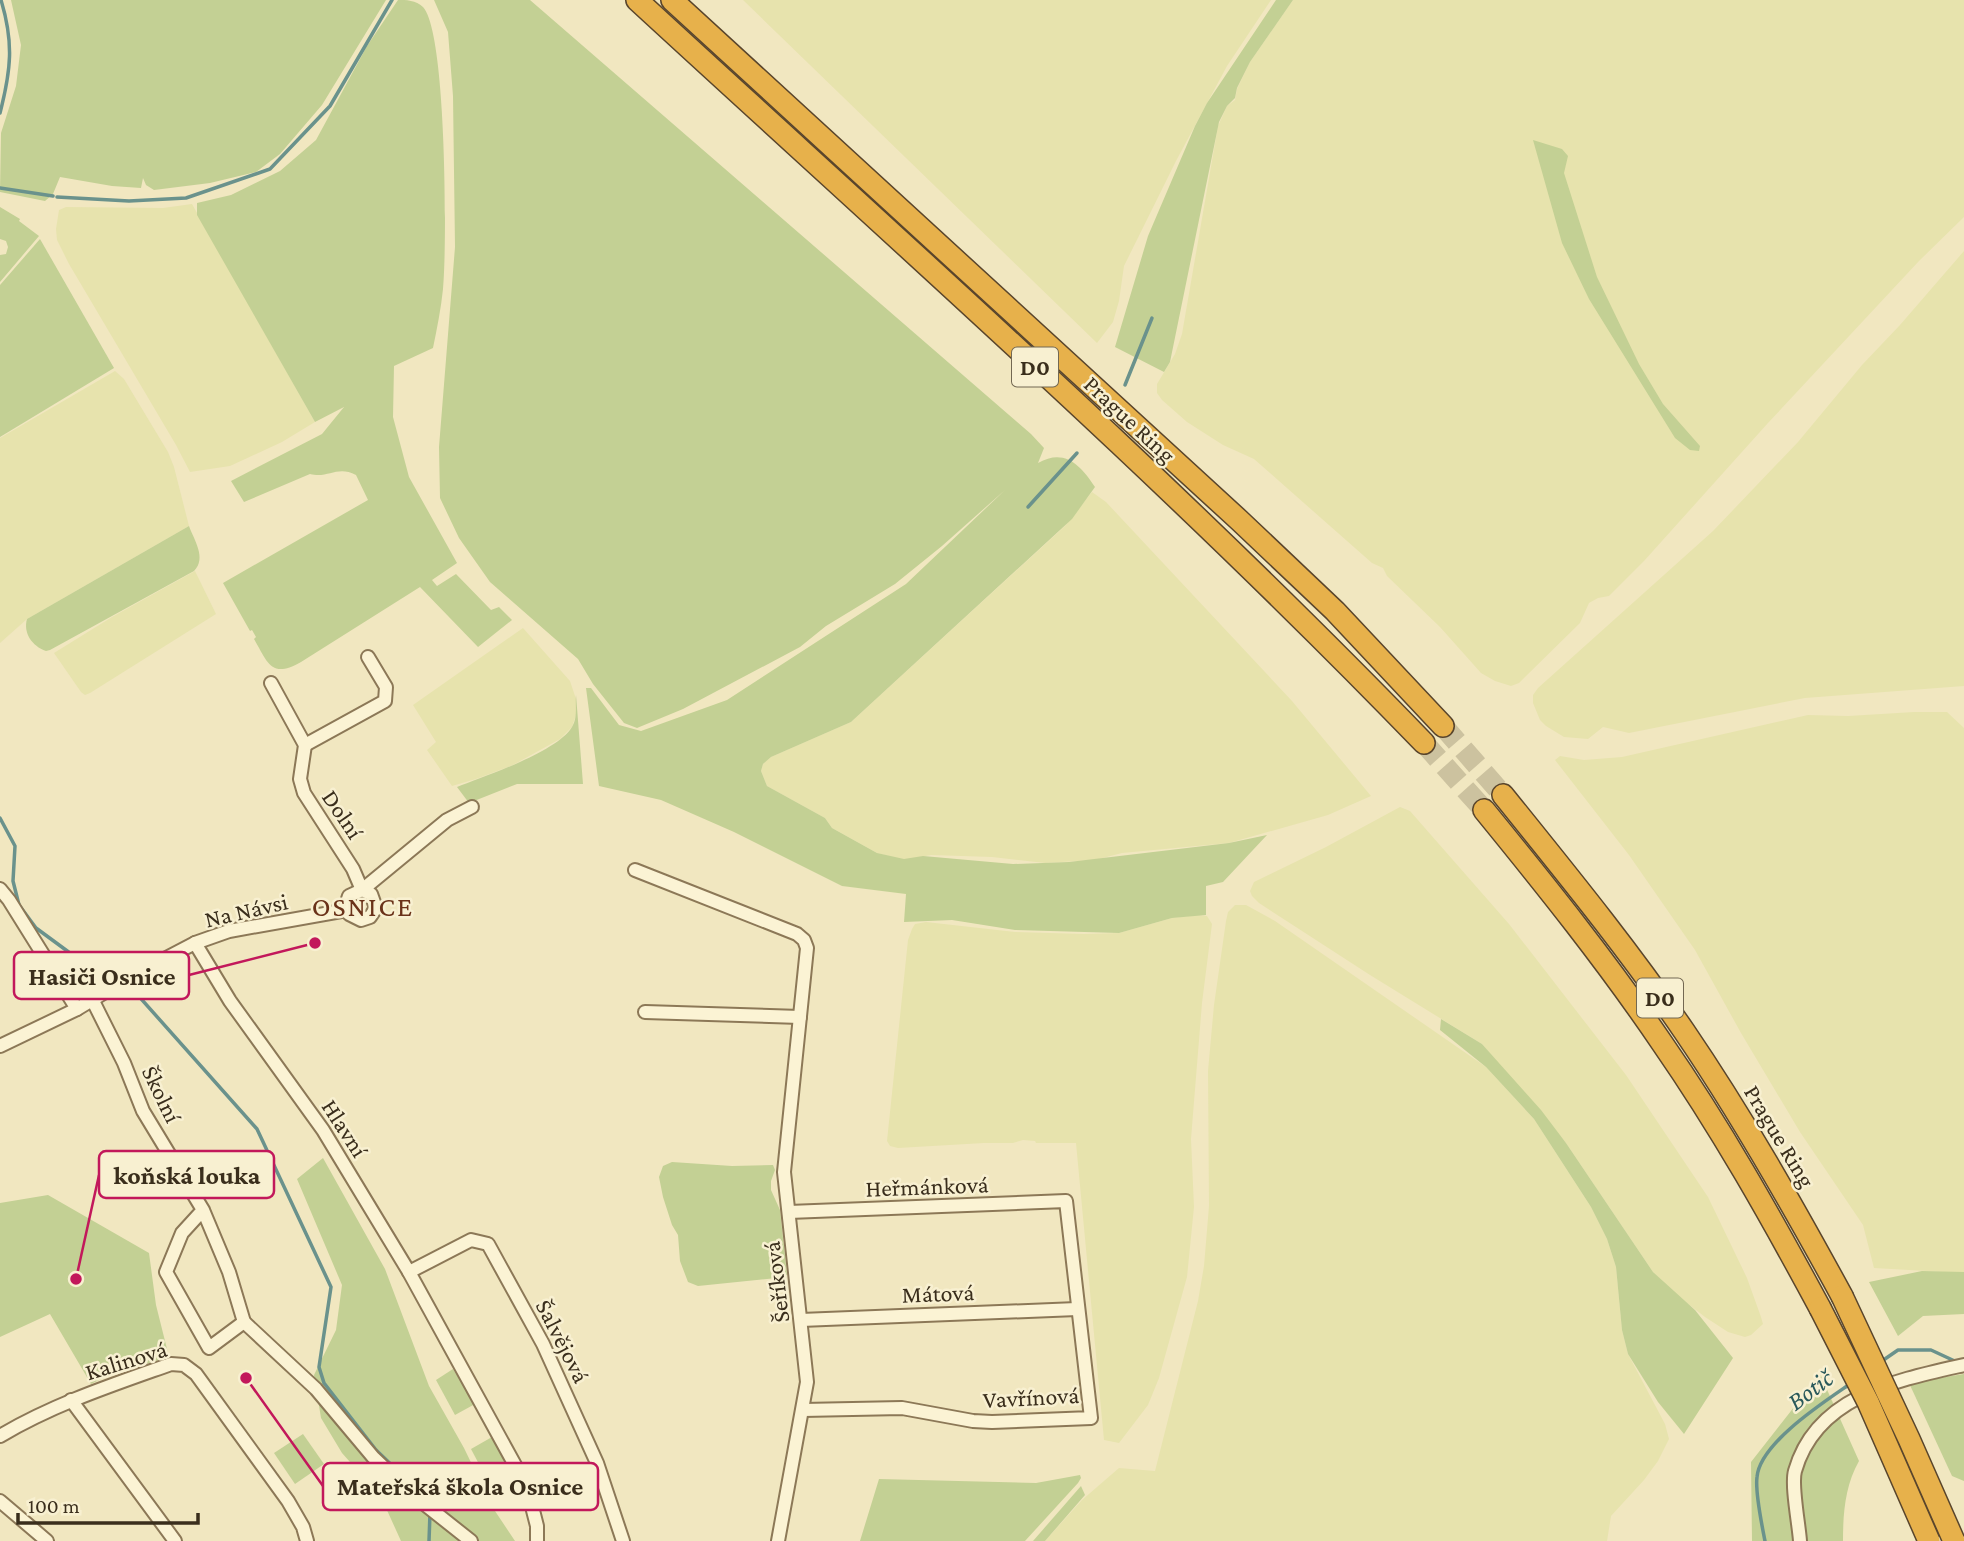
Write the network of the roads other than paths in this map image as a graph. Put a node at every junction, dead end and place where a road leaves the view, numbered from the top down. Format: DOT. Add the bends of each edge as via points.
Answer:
graph roads {
  1 [pos="636,0"];
  2 [pos="671,0"];
  3 [pos="368,657"];
  4 [pos="271,683"];
  5 [pos="1443,726"];
  6 [pos="1424,743"];
  7 [pos="305,745"];
  8 [pos="1503,795"];
  9 [pos="472,807"];
  10 [pos="1484,810"];
  11 [pos="635,870"];
  12 [pos="0,889"];
  13 [pos="362,890"];
  14 [pos="347,910"];
  15 [pos="195,943"];
  16 [pos="92,999"];
  17 [pos="77,1009"];
  18 [pos="645,1012"];
  19 [pos="800,1017"];
  20 [pos="0,1046"];
  21 [pos="1066,1201"];
  22 [pos="203,1210"];
  23 [pos="789,1212"];
  24 [pos="409,1272"];
  25 [pos="1077,1308"];
  26 [pos="801,1320"];
  27 [pos="244,1322"];
  28 [pos="1964,1365"];
  29 [pos="71,1400"];
  30 [pos="803,1410"];
  31 [pos="0,1436"];
  32 [pos="0,1501"];
  33 [pos="47,1541"];
  34 [pos="175,1541"];
  35 [pos="307,1541"];
  36 [pos="471,1541"];
  37 [pos="537,1541"];
  38 [pos="623,1541"];
  39 [pos="778,1541"];
  40 [pos="1800,1541"];
  41 [pos="1929,1541"];
  42 [pos="1954,1541"];
  1 -- 6 [label="highway, Prague Ring / D0" via="1218,537"];
  2 -- 5 [label="highway, Prague Ring / D0" via="1239,520 1335,611"];
  3 -- 7 [label="street" via="386,687 385,701"];
  4 -- 7 [label="street"];
  7 -- 13 [label="street, Dolní" via="300,779 304,793"];
  8 -- 42 [label="highway, Prague Ring / D0, bridge" via="1581,891 1689,1038 1797,1215 1842,1296"];
  9 -- 13 [label="street" via="447,820"];
  10 -- 41 [label="highway, Prague Ring / D0, bridge" via="1565,908 1662,1042 1732,1152 1868,1402"];
  11 -- 19 [label="street, Šeříková" via="797,933 807,948"];
  12 -- 17 [label="street"];
  13 -- 14 [label="street" via="349,896"];
  13 -- 14 [label="street, Na Návsi" via="374,899 374,913 361,920"];
  14 -- 15 [label="street, Na Návsi" via="229,931"];
  15 -- 16 [label="street"];
  15 -- 24 [label="street, Hlavní" via="230,1001 323,1129"];
  16 -- 17 [label="street"];
  16 -- 22 [label="street, Školní" via="143,1111"];
  17 -- 20 [label="street"];
  18 -- 19 [label="street"];
  19 -- 23 [label="street, Šeříková" via="784,1172"];
  21 -- 23 [label="street, Heřmánková"];
  21 -- 25 [label="street, Vavřínová"];
  22 -- 27 [label="street, Školní"];
  22 -- 27 [label="street" via="182,1233 166,1272 209,1348"];
  23 -- 26 [label="street, Šeříková"];
  24 -- 37 [label="street, Hlavní" via="527,1487"];
  24 -- 38 [label="street, Šalvějová" via="471,1240 488,1244 543,1344 597,1463"];
  25 -- 26 [label="street, Mátová"];
  25 -- 30 [label="street, Vavřínová" via="1091,1418 992,1422 902,1408"];
  26 -- 30 [label="street, Šeříková" via="807,1382"];
  27 -- 36 [label="street" via="316,1389 373,1457"];
  28 -- 40 [label="street" via="1897,1382 1854,1398 1829,1415 1809,1437 1794,1473"];
  29 -- 31 [label="street, Kalinová"];
  29 -- 34 [label="street"];
  29 -- 35 [label="street, Kalinová" via="171,1364 184,1365 196,1374 288,1501"];
  30 -- 39 [label="street, Šeříková"];
  32 -- 33 [label="street"];
}
